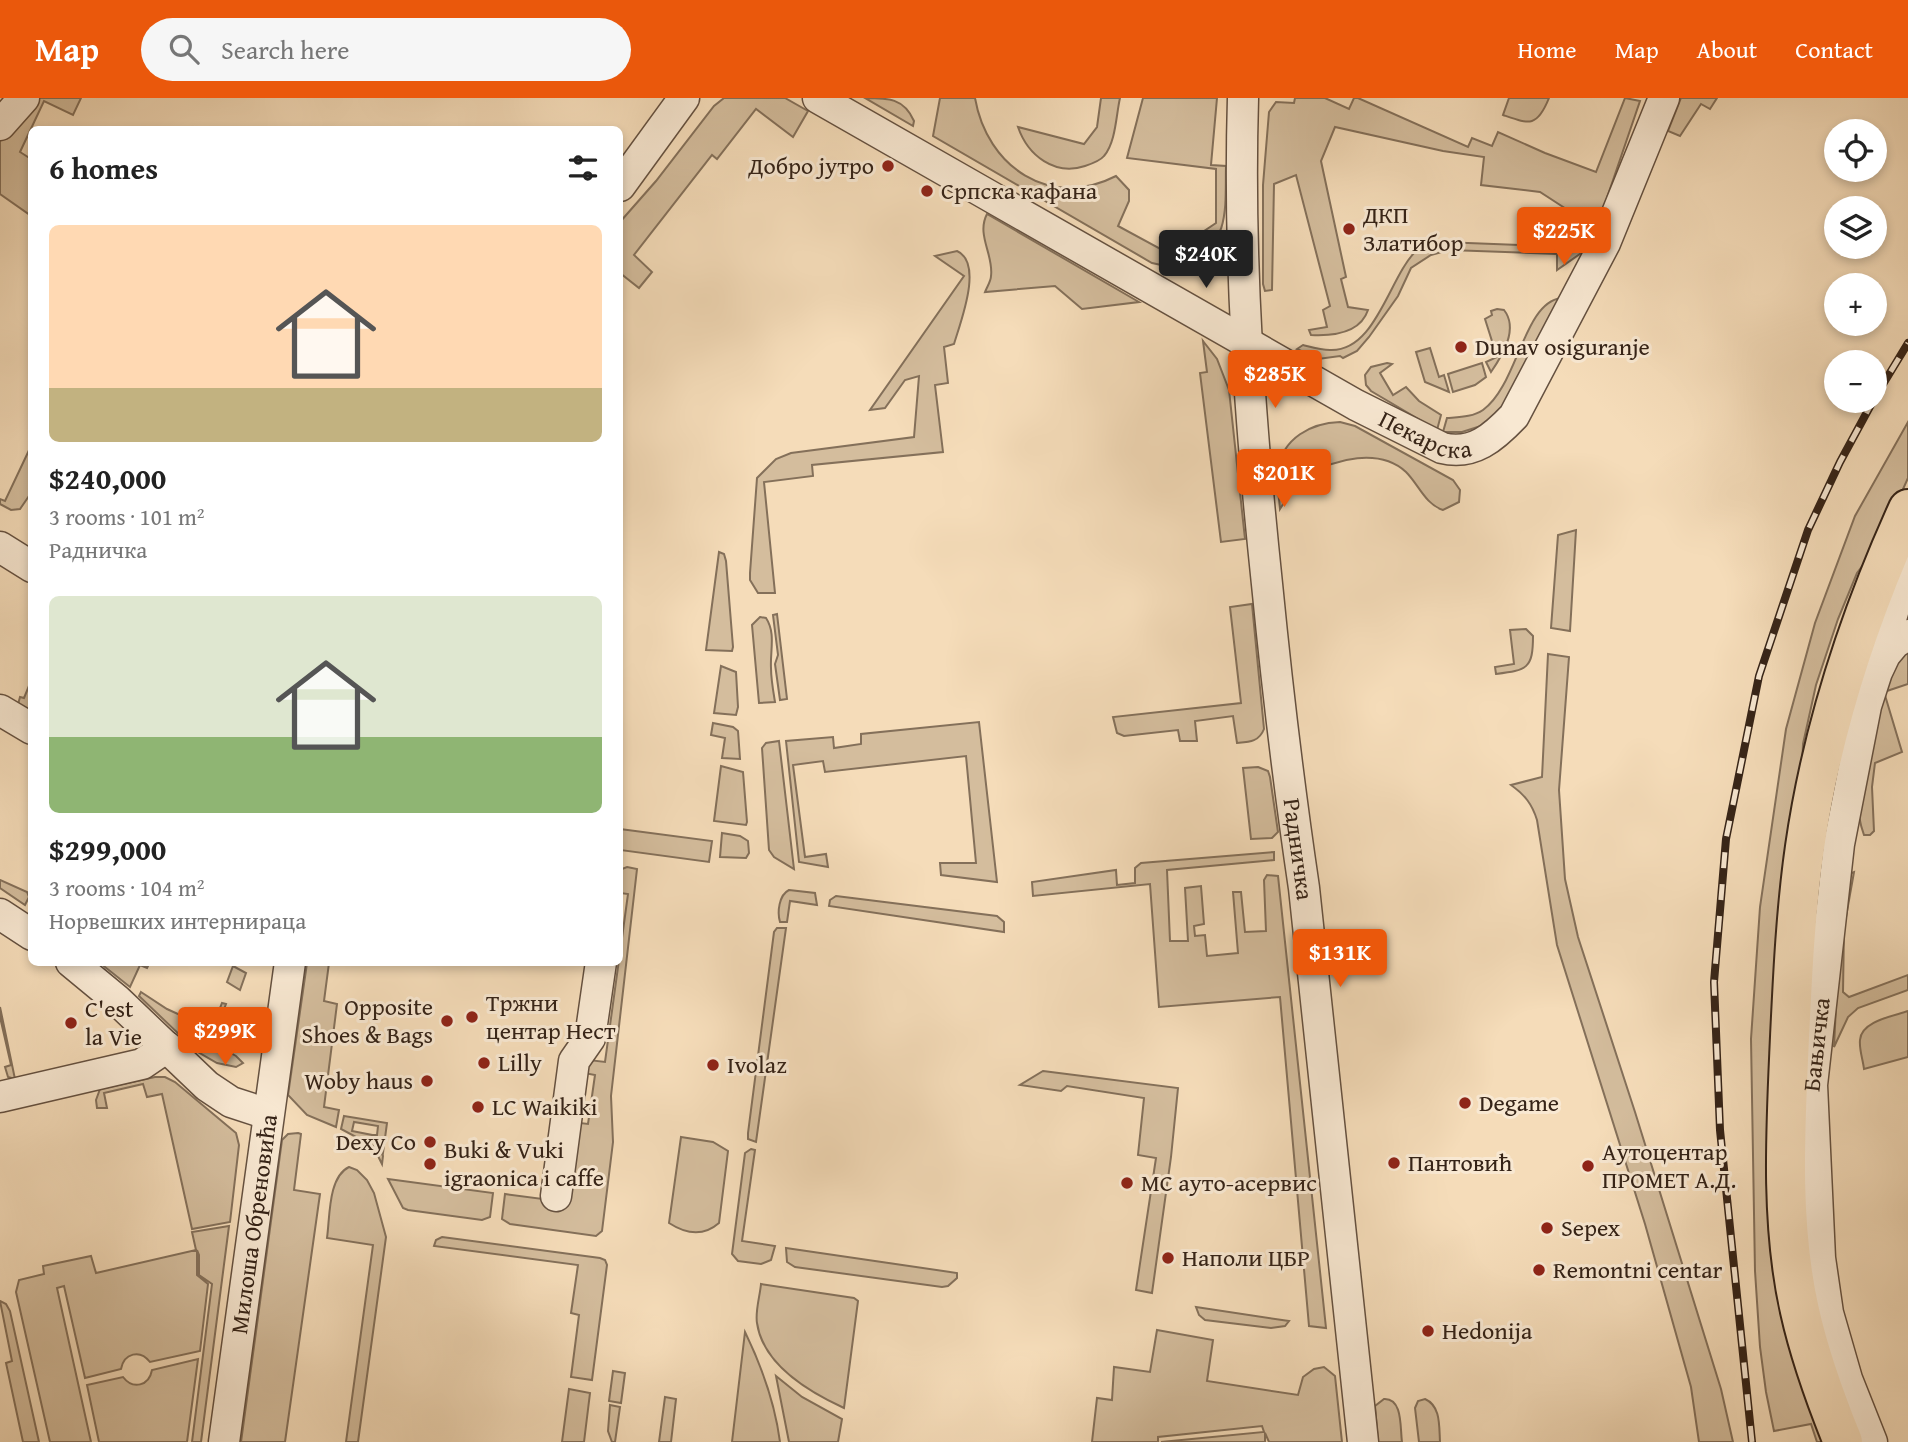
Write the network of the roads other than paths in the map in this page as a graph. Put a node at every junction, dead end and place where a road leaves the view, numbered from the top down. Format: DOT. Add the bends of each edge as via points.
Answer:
graph roads {
  1 [pos="24,98"];
  2 [pos="684,98"];
  3 [pos="818,98"];
  4 [pos="1243,98"];
  5 [pos="1664,98"];
  6 [pos="0,125"];
  7 [pos="623,182"];
  8 [pos="1246,342"];
  9 [pos="1908,509"];
  10 [pos="0,547"];
  11 [pos="1902,559"];
  12 [pos="28,564"];
  13 [pos="1899,641"];
  14 [pos="0,710"];
  15 [pos="28,727"];
  16 [pos="0,914"];
  17 [pos="28,932"];
  18 [pos="76,966"];
  19 [pos="289,966"];
  20 [pos="600,966"];
  21 [pos="167,1047"];
  22 [pos="0,1097"];
  23 [pos="268,1114"];
  24 [pos="556,1196"];
  25 [pos="224,1442"];
  26 [pos="1363,1442"];
  27 [pos="1843,1442"];
  28 [pos="1872,1442"];
  1 -- 6 [label="street"];
  2 -- 7 [label="street"];
  3 -- 8 [label="street"];
  4 -- 8 [label="street, Радничка"];
  5 -- 8 [label="street, Пекарска" via="1605,243 1514,416 1479,446 1454,451 1442,448"];
  8 -- 26 [label="street, Радничка" via="1289,797 1304,888"];
  9 -- 11 [label="main road"];
  10 -- 12 [label="street"];
  11 -- 13 [label="street, Бањичка" via="1887,637"];
  11 -- 27 [label="main road" via="1863,617 1819,769 1802,873 1791,1018 1787,1148 1792,1265 1811,1352"];
  13 -- 28 [label="street, Бањичка" via="1877,672 1866,706 1839,844 1812,1100 1819,1258 1828,1313"];
  14 -- 15 [label="street"];
  16 -- 17 [label="street"];
  18 -- 21 [label="street"];
  19 -- 23 [label="street, Милоша Обреновића"];
  20 -- 24 [label="street" via="590,1038 574,1061"];
  21 -- 22 [label="street" via="142,1064"];
  21 -- 23 [label="street" via="218,1094"];
  23 -- 25 [label="street, Милоша Обреновића"];
}
